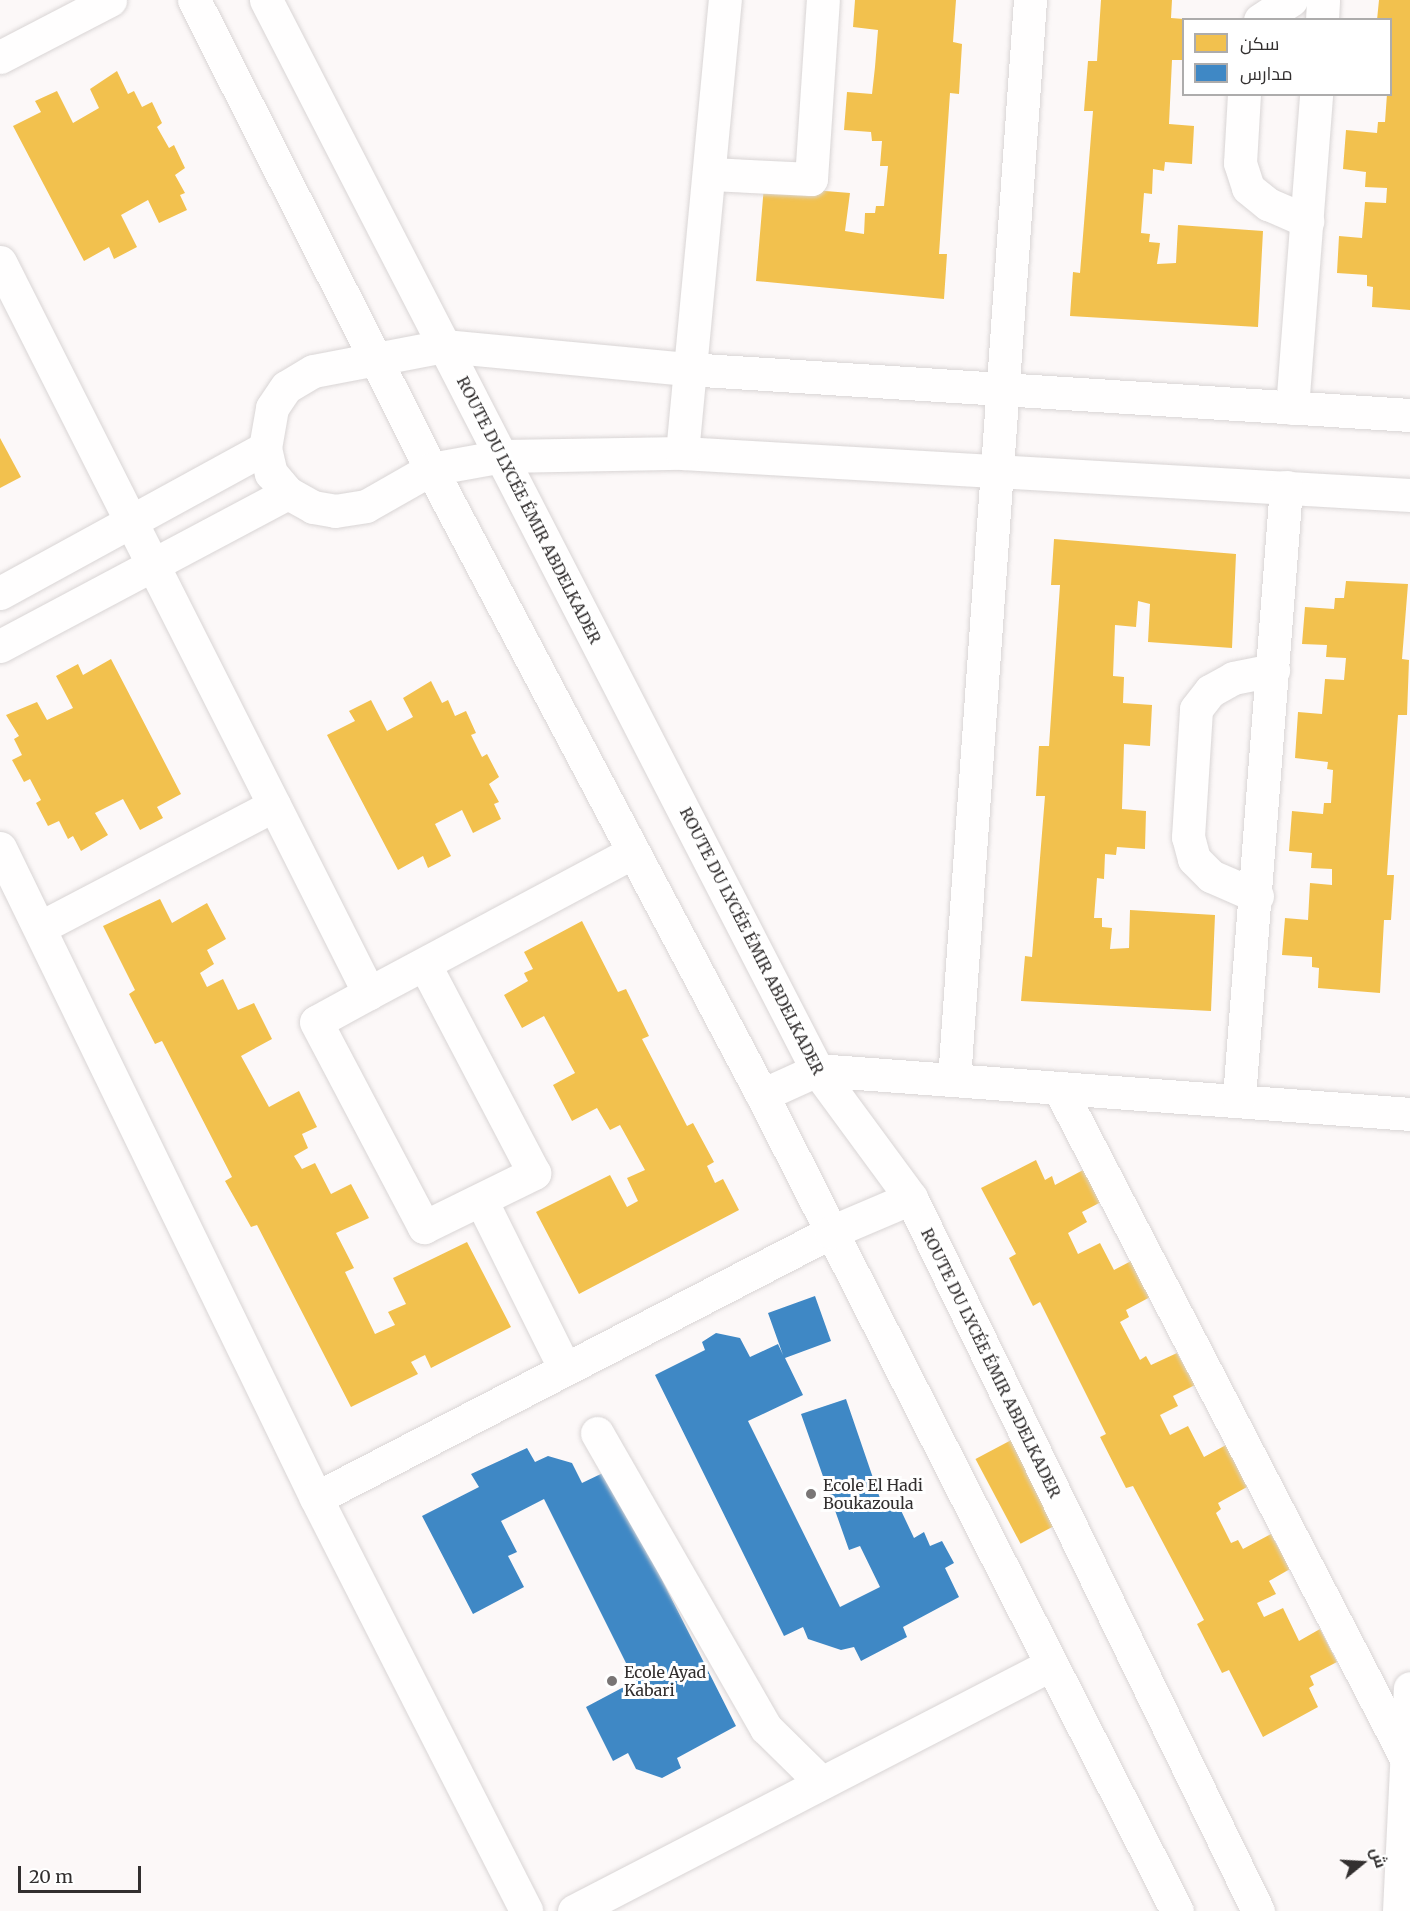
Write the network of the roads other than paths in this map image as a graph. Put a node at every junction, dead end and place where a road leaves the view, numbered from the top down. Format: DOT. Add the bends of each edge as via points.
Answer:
graph roads {
  1 [pos="110,0"];
  2 [pos="194,0"];
  3 [pos="266,0"];
  4 [pos="725,0"];
  5 [pos="823,0"];
  6 [pos="1030,0"];
  7 [pos="1291,0"];
  8 [pos="1323,0"];
  9 [pos="1263,18"];
  10 [pos="1322,18"];
  11 [pos="0,57"];
  12 [pos="1244,96"];
  13 [pos="1316,96"];
  14 [pos="710,174"];
  15 [pos="1307,221"];
  16 [pos="2,269"];
  17 [pos="444,346"];
  18 [pos="377,361"];
  19 [pos="687,369"];
  20 [pos="1003,391"];
  21 [pos="1292,408"];
  22 [pos="1410,415"];
  23 [pos="266,448"];
  24 [pos="682,453"];
  25 [pos="503,456"];
  26 [pos="431,469"];
  27 [pos="999,470"];
  28 [pos="1286,487"];
  29 [pos="288,493"];
  30 [pos="1410,495"];
  31 [pos="129,523"];
  32 [pos="152,565"];
  33 [pos="0,593"];
  34 [pos="0,646"];
  35 [pos="1273,670"];
  36 [pos="274,806"];
  37 [pos="0,848"];
  38 [pos="633,852"];
  39 [pos="1257,897"];
  40 [pos="41,927"];
  41 [pos="426,965"];
  42 [pos="369,993"];
  43 [pos="817,1070"];
  44 [pos="954,1079"];
  45 [pos="1059,1088"];
  46 [pos="762,1095"];
  47 [pos="1239,1098"];
  48 [pos="1410,1114"];
  49 [pos="911,1198"];
  50 [pos="481,1200"];
  51 [pos="831,1232"];
  52 [pos="564,1367"];
  53 [pos="597,1433"];
  54 [pos="316,1498"];
  55 [pos="1050,1665"];
  56 [pos="1410,1688"];
  57 [pos="1404,1754"];
  58 [pos="822,1783"];
  59 [pos="526,1911"];
  60 [pos="574,1911"];
  61 [pos="1177,1911"];
  62 [pos="1258,1911"];
  63 [pos="1399,1911"];
  1 -- 11 [label="street"];
  2 -- 18 [label="street"];
  3 -- 17 [label="street, ROUTE DU LYCÉE ÉMIR ABDELKADER"];
  4 -- 14 [label="street"];
  5 -- 14 [label="street" via="811,179"];
  6 -- 20 [label="street"];
  7 -- 9 [label="street"];
  8 -- 10 [label="street"];
  12 -- 15 [label="street" via="1240,163 1248,188 1268,204"];
  13 -- 15 [label="street"];
  14 -- 19 [label="street"];
  15 -- 21 [label="street"];
  16 -- 31 [label="street"];
  17 -- 18 [label="street"];
  17 -- 19 [label="street"];
  17 -- 25 [label="street, ROUTE DU LYCÉE ÉMIR ABDELKADER"];
  18 -- 23 [label="street" via="339,363 313,370 286,387 273,408"];
  18 -- 26 [label="street"];
  19 -- 20 [label="street"];
  19 -- 24 [label="street"];
  20 -- 21 [label="street"];
  20 -- 27 [label="street"];
  21 -- 22 [label="street"];
  23 -- 29 [label="street" via="271,473"];
  23 -- 31 [label="street"];
  24 -- 25 [label="street"];
  24 -- 27 [label="street"];
  25 -- 26 [label="street"];
  25 -- 43 [label="street, ROUTE DU LYCÉE ÉMIR ABDELKADER"];
  26 -- 29 [label="street" via="366,506 335,511 313,507"];
  26 -- 38 [label="street"];
  27 -- 28 [label="street"];
  27 -- 44 [label="street"];
  28 -- 30 [label="street"];
  28 -- 35 [label="street"];
  29 -- 32 [label="street"];
  31 -- 32 [label="street"];
  31 -- 33 [label="street"];
  32 -- 34 [label="street"];
  32 -- 36 [label="street"];
  35 -- 39 [label="street"];
  35 -- 39 [label="street" via="1233,678 1210,691 1196,709 1188,837 1194,859 1211,876"];
  36 -- 40 [label="street"];
  36 -- 42 [label="street"];
  37 -- 40 [label="street"];
  38 -- 41 [label="street"];
  38 -- 46 [label="street"];
  39 -- 47 [label="street"];
  40 -- 54 [label="street"];
  41 -- 42 [label="street"];
  41 -- 50 [label="street" via="534,1173"];
  42 -- 50 [label="street" via="316,1022 424,1227"];
  43 -- 44 [label="street"];
  43 -- 46 [label="street"];
  43 -- 49 [label="street, ROUTE DU LYCÉE ÉMIR ABDELKADER"];
  44 -- 45 [label="street"];
  45 -- 47 [label="street"];
  45 -- 57 [label="street"];
  46 -- 51 [label="street"];
  47 -- 48 [label="street"];
  49 -- 51 [label="street"];
  49 -- 62 [label="street, ROUTE DU LYCÉE ÉMIR ABDELKADER"];
  50 -- 52 [label="street"];
  51 -- 52 [label="street"];
  51 -- 55 [label="street"];
  52 -- 54 [label="street"];
  53 -- 58 [label="street" via="766,1728"];
  54 -- 59 [label="street"];
  55 -- 58 [label="street"];
  55 -- 61 [label="street"];
  56 -- 57 [label="street"];
  57 -- 63 [label="street"];
  58 -- 60 [label="street"];
}
